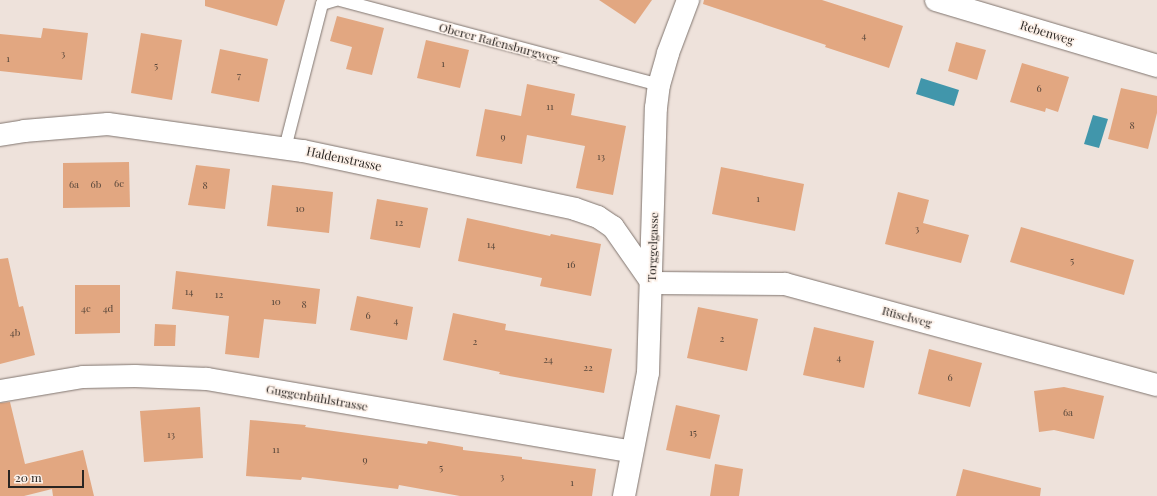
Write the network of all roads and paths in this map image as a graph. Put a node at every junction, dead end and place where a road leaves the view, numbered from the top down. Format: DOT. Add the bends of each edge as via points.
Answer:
graph roads {
  1 [pos="335,0"];
  2 [pos="340,0"];
  3 [pos="688,0"];
  4 [pos="936,0"];
  5 [pos="1157,66"];
  6 [pos="659,85"];
  7 [pos="0,135"];
  8 [pos="285,148"];
  9 [pos="652,283"];
  10 [pos="1157,385"];
  11 [pos="0,391"];
  12 [pos="632,452"];
  13 [pos="624,496"];
  1 -- 8 [label="lane" via="322,4"];
  2 -- 6 [label="lane, Oberer Rafensburgweg"];
  3 -- 6 [label="street, Torggelgasse"];
  4 -- 5 [label="street, Rebenweg"];
  6 -- 9 [label="street, Torggelgasse" via="656,108"];
  7 -- 8 [label="street, Haldenstrasse" via="108,124"];
  8 -- 9 [label="street, Haldenstrasse" via="575,209 598,217 613,227"];
  9 -- 10 [label="street, Rüselweg" via="785,284"];
  9 -- 12 [label="street, Torggelgasse" via="648,373"];
  11 -- 12 [label="street, Guggenbühlstrasse" via="83,377 207,379"];
  12 -- 13 [label="street, Torggelgasse"];
}
